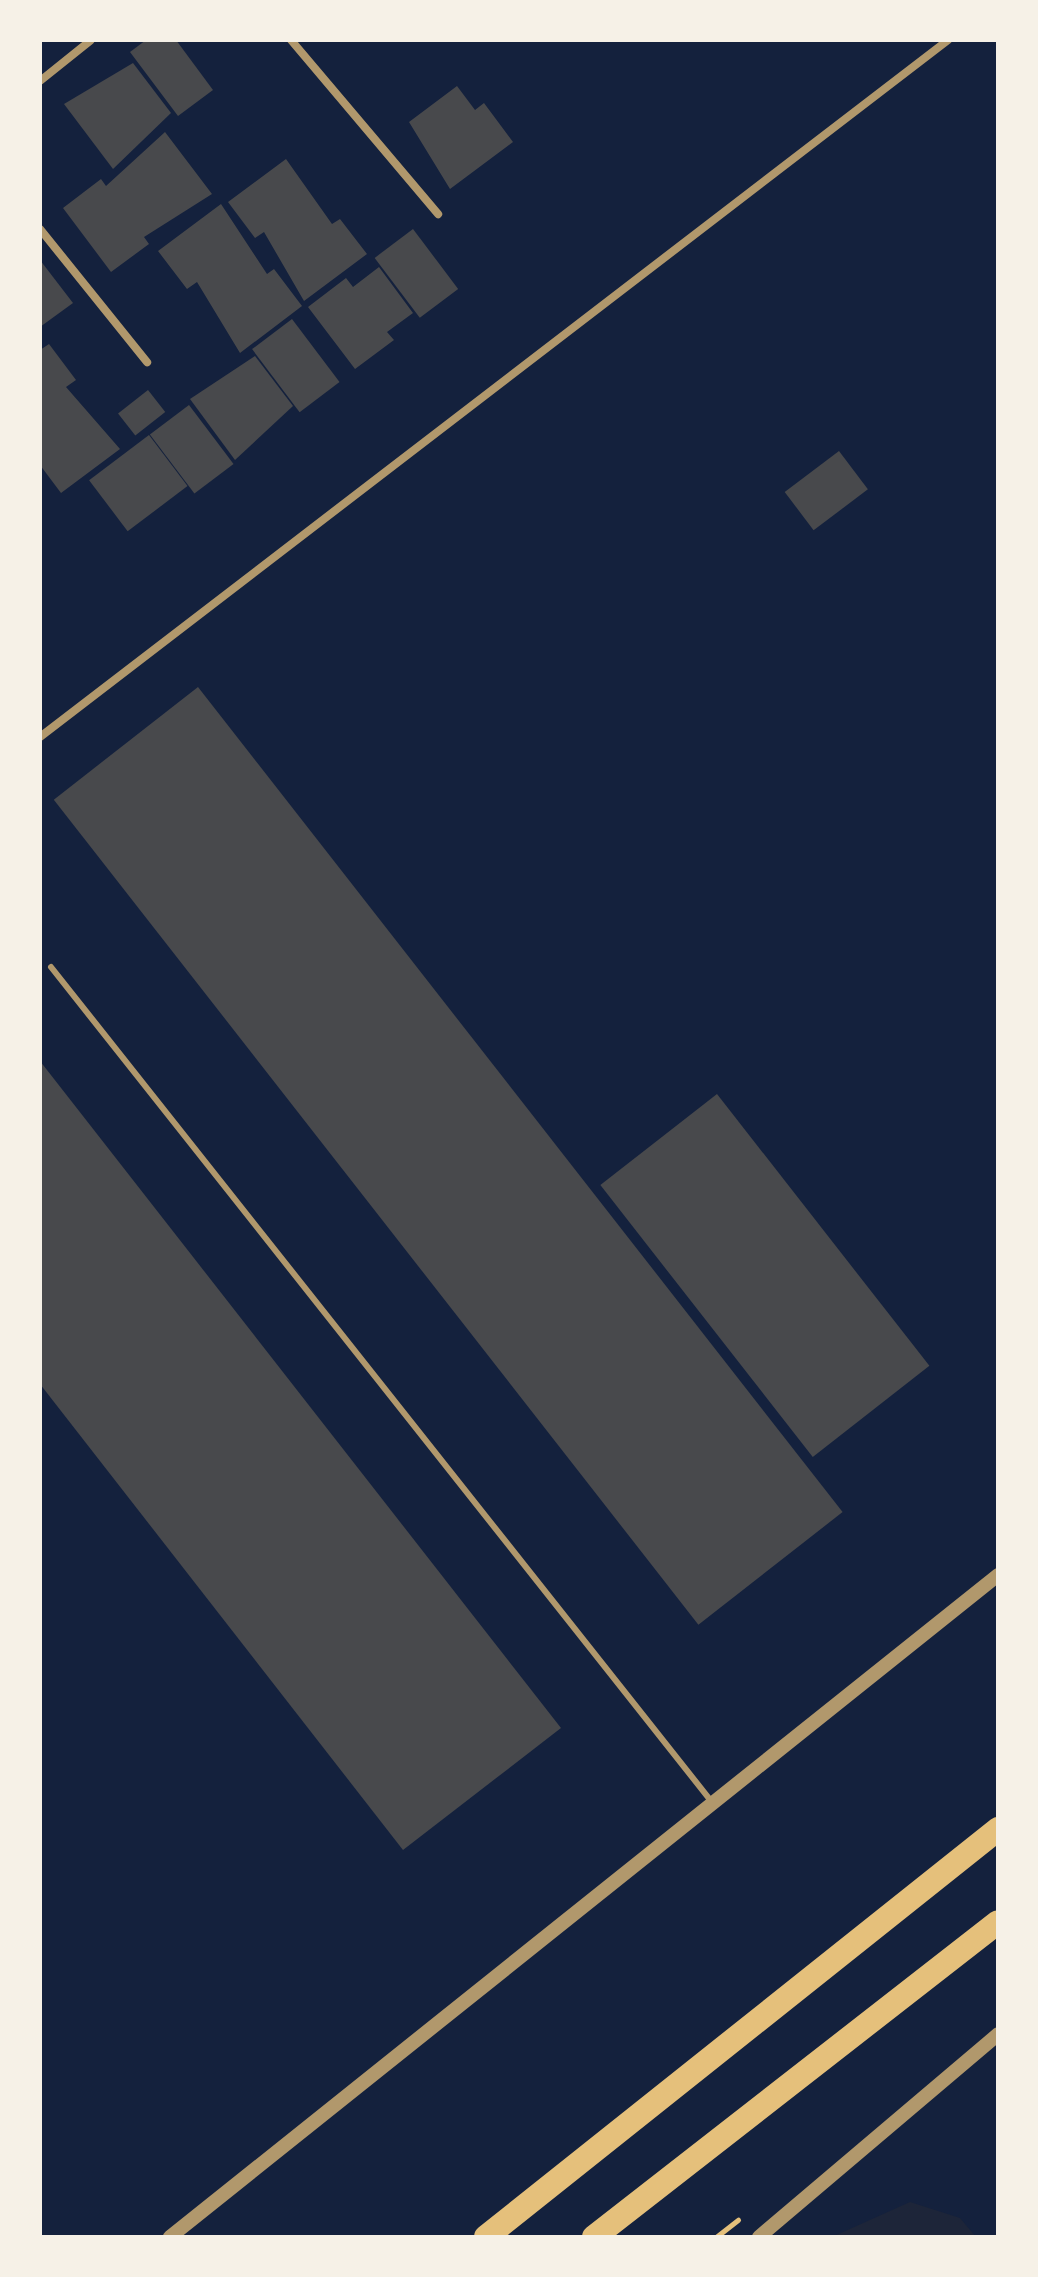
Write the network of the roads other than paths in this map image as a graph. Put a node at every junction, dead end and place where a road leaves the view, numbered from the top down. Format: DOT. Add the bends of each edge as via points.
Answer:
graph roads {
  1 [pos="91,40"];
  2 [pos="291,40"];
  3 [pos="948,40"];
  4 [pos="40,81"];
  5 [pos="438,214"];
  6 [pos="40,229"];
  7 [pos="147,362"];
  8 [pos="40,737"];
  9 [pos="51,967"];
  10 [pos="998,1575"];
  11 [pos="712,1804"];
  12 [pos="998,1829"];
  13 [pos="998,1922"];
  14 [pos="998,2034"];
  15 [pos="645,2195"];
  16 [pos="170,2237"];
  17 [pos="486,2237"];
  18 [pos="594,2237"];
  19 [pos="612,2237"];
  20 [pos="759,2237"];
  1 -- 4 [label="street"];
  2 -- 5 [label="street"];
  3 -- 8 [label="street"];
  6 -- 7 [label="street"];
  9 -- 11 [label="lane"];
  10 -- 11 [label="street"];
  11 -- 16 [label="street"];
  12 -- 17 [label="highway"];
  13 -- 15 [label="highway"];
  14 -- 20 [label="street"];
  15 -- 18 [label="highway"];
  15 -- 19 [label="highway"];
}
